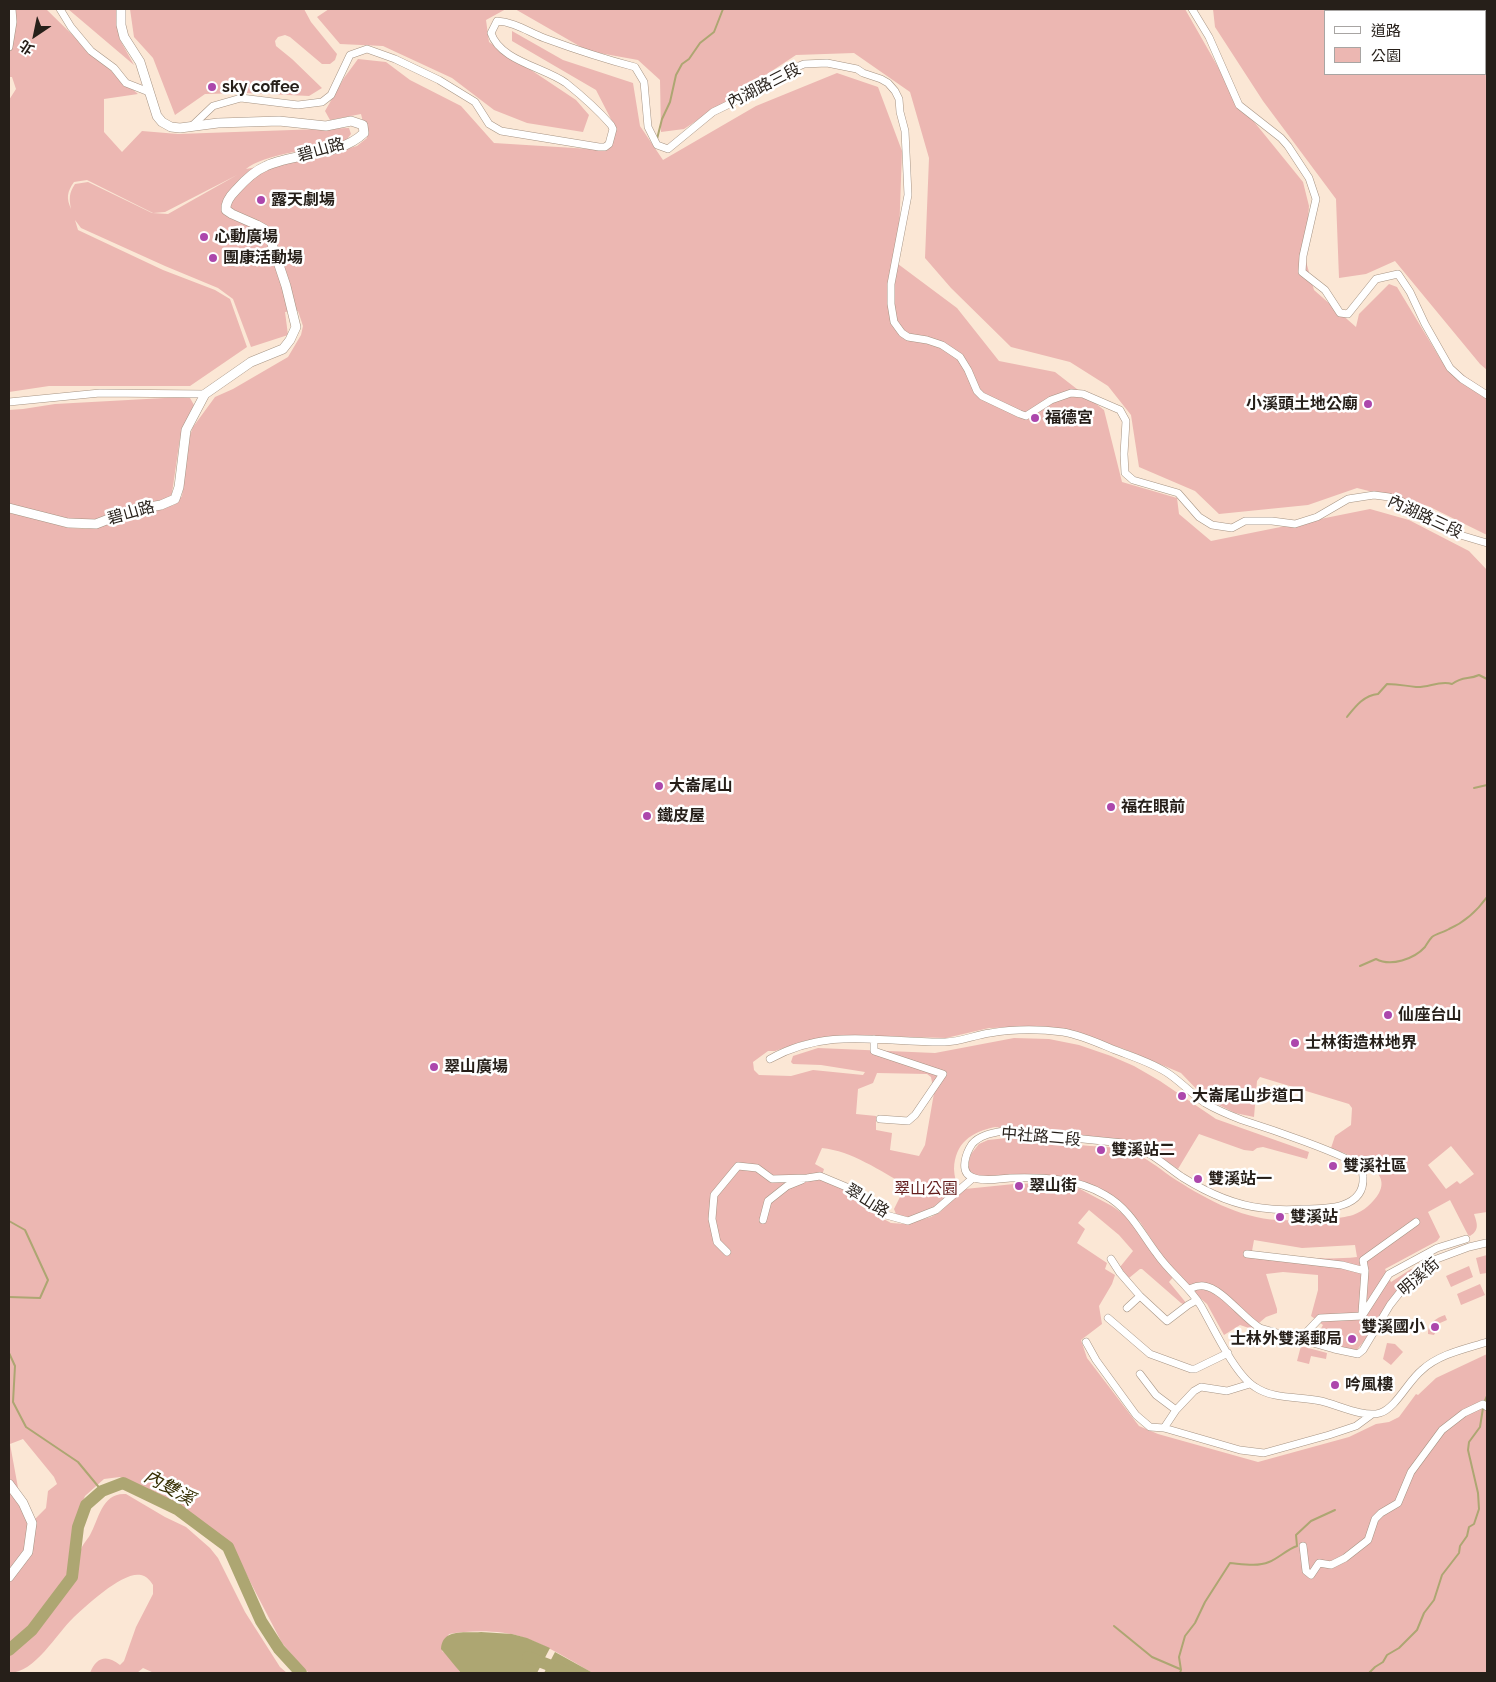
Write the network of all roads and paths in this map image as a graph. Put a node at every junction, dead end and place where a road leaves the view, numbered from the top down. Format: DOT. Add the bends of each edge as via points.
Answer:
graph roads {
  1 [pos="12,9"];
  2 [pos="60,9"];
  3 [pos="120,9"];
  4 [pos="1192,9"];
  5 [pos="9,47"];
  6 [pos="149,92"];
  7 [pos="193,125"];
  8 [pos="204,394"];
  9 [pos="1487,395"];
  10 [pos="9,402"];
  11 [pos="9,508"];
  12 [pos="1487,543"];
  13 [pos="874,1039"];
  14 [pos="770,1059"];
  15 [pos="880,1119"];
  16 [pos="807,1178"];
  17 [pos="973,1178"];
  18 [pos="763,1220"];
  19 [pos="1416,1222"];
  20 [pos="1466,1239"];
  21 [pos="1486,1243"];
  22 [pos="727,1252"];
  23 [pos="1247,1254"];
  24 [pos="1111,1259"];
  25 [pos="1365,1271"];
  26 [pos="1189,1289"];
  27 [pos="1140,1296"];
  28 [pos="1197,1300"];
  29 [pos="1127,1308"];
  30 [pos="1362,1316"];
  31 [pos="1108,1318"];
  32 [pos="1300,1339"];
  33 [pos="1086,1342"];
  34 [pos="1487,1342"];
  35 [pos="1228,1354"];
  36 [pos="1140,1374"];
  37 [pos="1250,1384"];
  38 [pos="1487,1407"];
  39 [pos="1176,1410"];
  40 [pos="1370,1415"];
  41 [pos="1164,1428"];
  42 [pos="9,1484"];
  43 [pos="1303,1546"];
  44 [pos="9,1577"];
  1 -- 5 [label="street" via="14,22"];
  2 -- 6 [label="street" via="91,52 114,68 126,83"];
  3 -- 6 [label="street, 碧山路" via="124,37 140,62"];
  4 -- 9 [label="street" via="1209,37 1239,106 1281,138 1309,178 1316,199 1302,272 1325,290 1340,313 1348,314 1376,279 1398,274 1450,368"];
  6 -- 7 [label="street, 碧山路" via="162,122 180,128"];
  7 -- 8 [label="street, 碧山路" via="279,121 326,126 352,121 363,125 364,133 340,147 266,166 249,176 228,200 226,210 264,229 270,238 296,327 283,349 251,362"];
  7 -- 12 [label="street, 內湖路三段" via="213,106 241,98 298,105 322,102 331,95 350,55 367,49 430,76 475,102 489,124 500,131 599,147 609,144 611,125 564,82 518,60 494,42 491,33 497,21 509,22 599,57 635,67 644,82 648,127 657,145 668,149 713,112 758,90 785,72 804,64 827,63 857,68 862,73 881,78 895,91 904,131 908,195 892,284 894,322 908,337 942,345 960,356 982,396 1026,416 1051,400 1071,393 1084,394 1120,410 1126,420 1125,474 1133,480 1178,493 1199,517 1212,525 1232,528 1245,521 1295,524 1317,517 1348,499 1374,495 1401,502 1450,532"];
  8 -- 10 [label="street" via="100,392"];
  8 -- 11 [label="street, 碧山路" via="186,430 175,499 96,524 68,523"];
  13 -- 14 [label="street, 中社路二段" via="815,1041"];
  13 -- 15 [label="street" via="874,1051 943,1074 908,1121"];
  13 -- 17 [label="street, 中社路二段" via="947,1042 990,1032 1065,1032 1167,1072 1222,1112 1354,1162 1360,1167 1363,1180 1357,1196 1341,1206 1262,1208 1238,1204 1206,1190 1134,1145 1003,1132 977,1139 968,1151 965,1170"];
  16 -- 17 [label="street, 翠山路" via="820,1176 829,1179 856,1191 886,1215 908,1221 936,1210"];
  16 -- 18 [label="street" via="787,1186 768,1200"];
  16 -- 22 [label="street, 翠山路" via="772,1179 757,1168 738,1166 714,1195 712,1219 717,1242"];
  17 -- 26 [label="street" via="1064,1180 1106,1196 1130,1216 1158,1255"];
  19 -- 25 [label="street" via="1363,1260"];
  20 -- 30 [label="street" via="1437,1248 1389,1274"];
  21 -- 32 [label="street, 明溪街" via="1434,1260 1401,1291 1358,1354"];
  23 -- 25 [label="street" via="1342,1265"];
  24 -- 27 [label="street"];
  25 -- 30 [label="street"];
  26 -- 28 [label="street"];
  26 -- 32 [label="street, 明溪街" via="1206,1286 1255,1325"];
  27 -- 28 [label="street" via="1167,1321"];
  27 -- 29 [label="street"];
  28 -- 35 [label="street"];
  30 -- 32 [label="street" via="1320,1318"];
  31 -- 35 [label="street" via="1150,1354 1191,1369"];
  33 -- 41 [label="street" via="1136,1415 1150,1427"];
  34 -- 40 [label="street" via="1435,1361 1422,1370 1390,1407"];
  35 -- 37 [label="street"];
  36 -- 39 [label="street" via="1156,1395"];
  37 -- 39 [label="street" via="1226,1391 1201,1387"];
  37 -- 40 [label="street" via="1270,1394 1320,1401"];
  38 -- 43 [label="street" via="1483,1404 1442,1430 1411,1472 1398,1503 1380,1513 1368,1540 1345,1558 1331,1565 1320,1563 1311,1575 1306,1571"];
  39 -- 41 [label="street"];
  40 -- 41 [label="street" via="1356,1426 1264,1453 1240,1450"];
  42 -- 44 [label="street" via="23,1503 32,1529 28,1552"];
}
